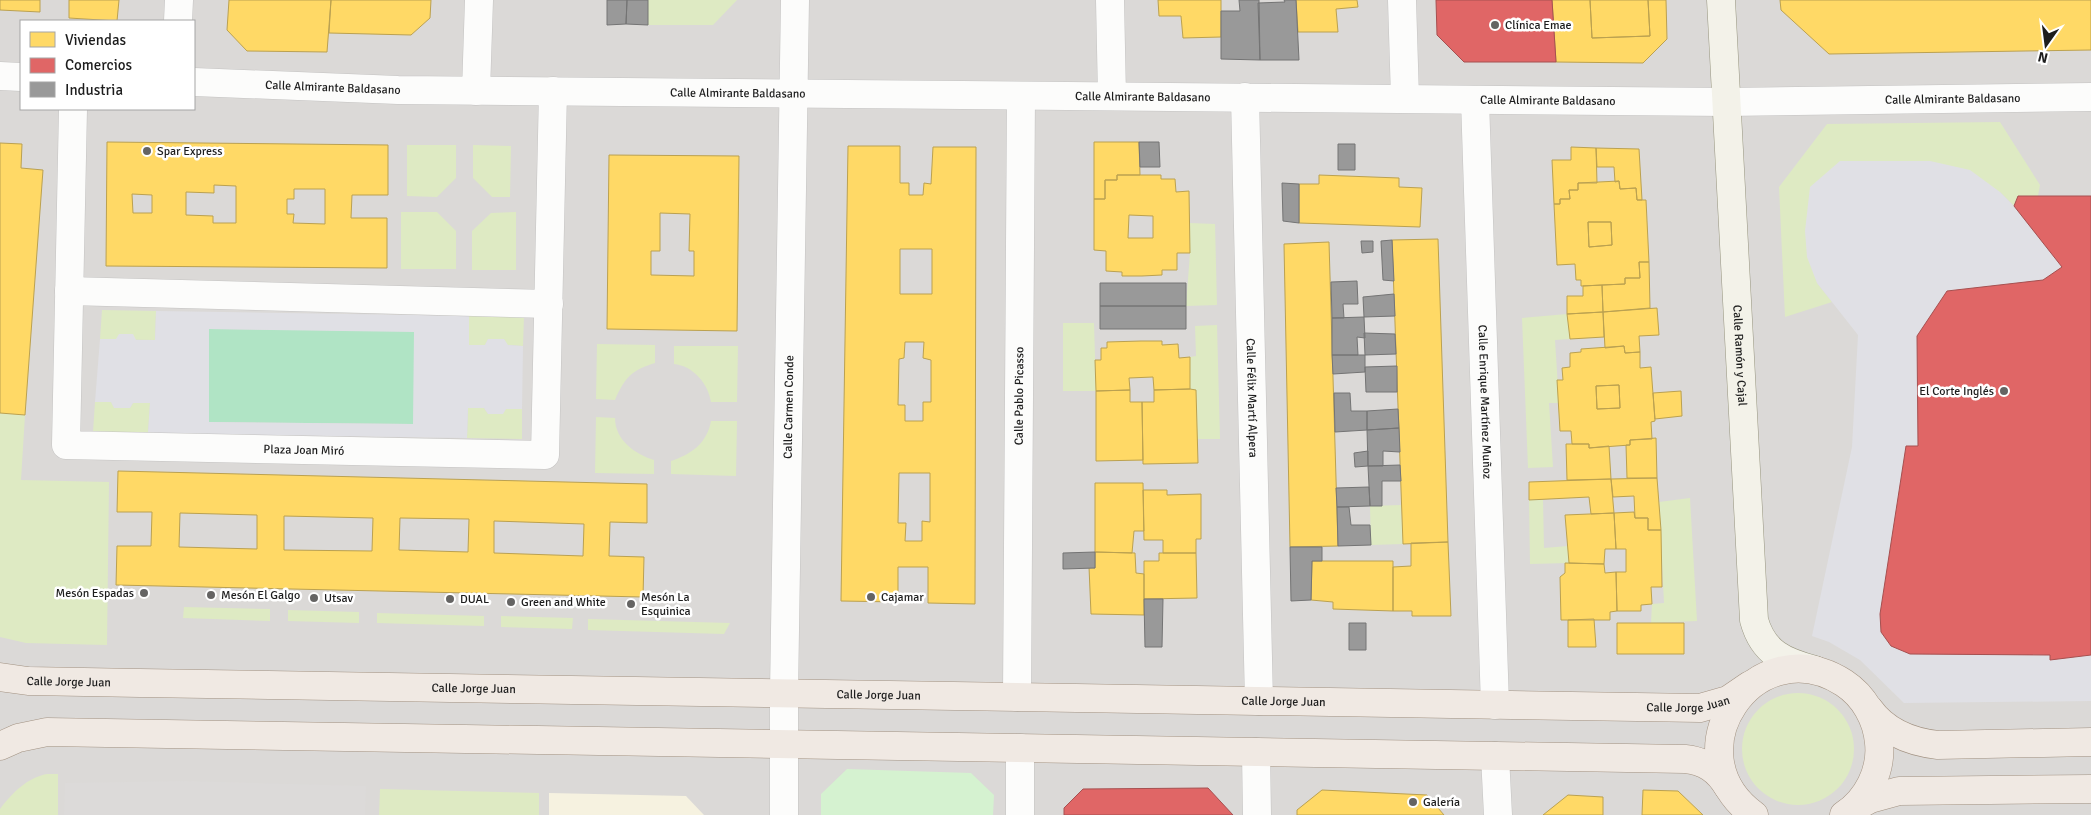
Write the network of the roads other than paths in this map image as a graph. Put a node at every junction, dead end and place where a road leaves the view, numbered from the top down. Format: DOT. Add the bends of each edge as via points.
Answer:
graph roads {
  1 [pos="179,0"];
  2 [pos="479,0"];
  3 [pos="795,0"];
  4 [pos="1110,0"];
  5 [pos="1402,0"];
  6 [pos="1722,0"];
  7 [pos="178,20"];
  8 [pos="0,76"];
  9 [pos="20,77"];
  10 [pos="195,82"];
  11 [pos="476,90"];
  12 [pos="553,91"];
  13 [pos="793,94"];
  14 [pos="1021,96"];
  15 [pos="1112,96"];
  16 [pos="2091,96"];
  17 [pos="1245,97"];
  18 [pos="1405,98"];
  19 [pos="1475,100"];
  20 [pos="1727,102"];
  21 [pos="74,110"];
  22 [pos="69,291"];
  23 [pos="549,304"];
  24 [pos="1821,672"];
  25 [pos="0,677"];
  26 [pos="1750,685"];
  27 [pos="784,693"];
  28 [pos="1017,697"];
  29 [pos="1259,701"];
  30 [pos="1495,705"];
  31 [pos="1869,709"];
  32 [pos="2091,742"];
  33 [pos="784,744"];
  34 [pos="0,746"];
  35 [pos="1020,748"];
  36 [pos="1256,752"];
  37 [pos="1495,756"];
  38 [pos="2091,789"];
  39 [pos="1741,804"];
  40 [pos="1846,814"];
  41 [pos="784,815"];
  42 [pos="1020,815"];
  43 [pos="1258,815"];
  44 [pos="1498,815"];
  1 -- 7 [label="street"];
  2 -- 11 [label="street"];
  3 -- 13 [label="street, Calle Carmen Conde"];
  4 -- 15 [label="street"];
  5 -- 18 [label="street"];
  6 -- 20 [label="main road, Calle Ramón y Cajal"];
  8 -- 9 [label="street"];
  10 -- 11 [label="street, Calle Almirante Baldasano"];
  11 -- 12 [label="street, Calle Almirante Baldasano"];
  12 -- 13 [label="street, Calle Almirante Baldasano"];
  12 -- 23 [label="street, Plaza Joan Miró"];
  13 -- 14 [label="street, Calle Almirante Baldasano"];
  13 -- 27 [label="street, Calle Carmen Conde"];
  14 -- 15 [label="street, Calle Almirante Baldasano"];
  14 -- 28 [label="street, Calle Pablo Picasso"];
  15 -- 17 [label="street, Calle Almirante Baldasano"];
  16 -- 20 [label="street, Calle Almirante Baldasano"];
  17 -- 18 [label="street, Calle Almirante Baldasano"];
  17 -- 29 [label="street, Calle Félix Martí Alpera"];
  18 -- 19 [label="street, Calle Almirante Baldasano"];
  19 -- 20 [label="street, Calle Almirante Baldasano"];
  19 -- 30 [label="street, Calle Enrique Martínez Muñoz"];
  20 -- 24 [label="main road, Calle Ramón y Cajal" via="1754,620 1758,634 1768,648 1786,661"];
  21 -- 22 [label="street, Plaza Joan Miró"];
  22 -- 23 [label="street"];
  22 -- 23 [label="street, Plaza Joan Miró" via="66,445 545,455"];
  24 -- 26 [label="main road, Calle Jorge Juan" via="1779,671"];
  24 -- 31 [label="main road" via="1848,686"];
  25 -- 27 [label="main road, Calle Jorge Juan" via="28,681"];
  26 -- 30 [label="main road, Calle Jorge Juan" via="1728,700 1700,708"];
  26 -- 39 [label="main road" via="1737,698 1722,726 1719,741 1722,772"];
  27 -- 28 [label="main road, Calle Jorge Juan"];
  27 -- 33 [label="street, Calle Carmen Conde"];
  28 -- 29 [label="main road, Calle Jorge Juan"];
  29 -- 30 [label="main road, Calle Jorge Juan"];
  31 -- 32 [label="main road" via="1890,730 1922,743"];
  31 -- 40 [label="main road" via="1879,746 1876,771 1865,794"];
  33 -- 34 [label="main road" via="47,732 18,738"];
  33 -- 35 [label="main road"];
  33 -- 41 [label="street, Calle Carmen Conde"];
  35 -- 36 [label="main road"];
  35 -- 42 [label="street"];
  36 -- 37 [label="main road"];
  36 -- 43 [label="street"];
  37 -- 39 [label="main road" via="1692,760 1711,766"];
  37 -- 44 [label="street"];
  38 -- 40 [label="main road" via="1899,791 1870,799"];
}
